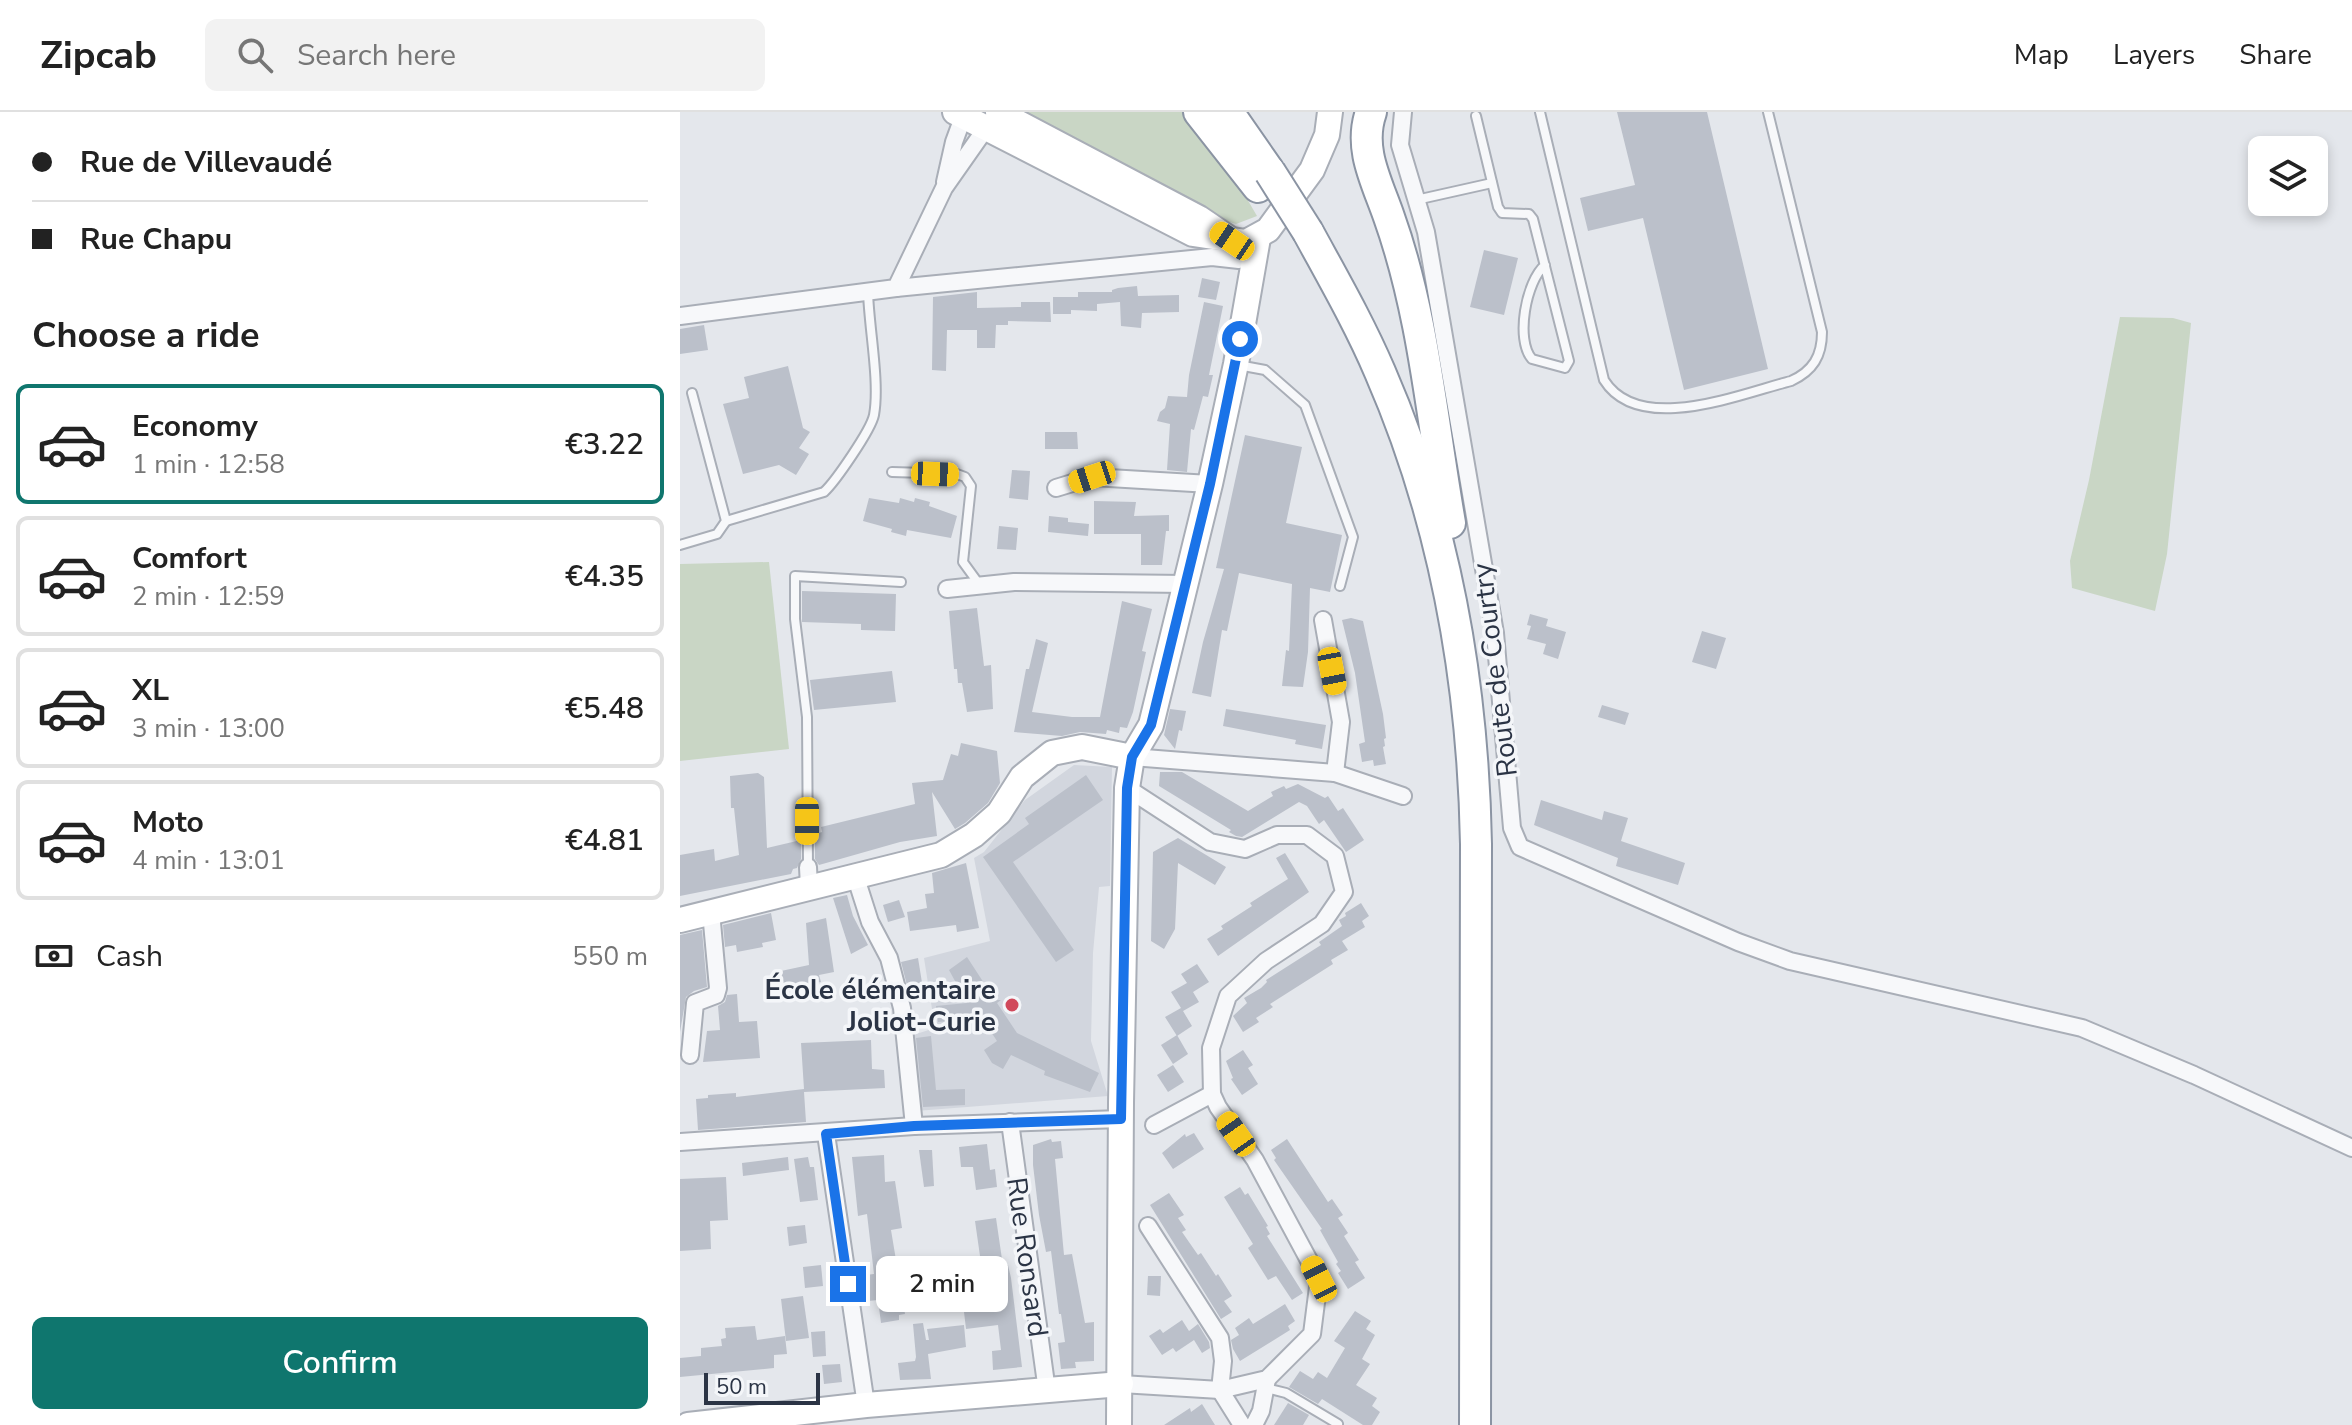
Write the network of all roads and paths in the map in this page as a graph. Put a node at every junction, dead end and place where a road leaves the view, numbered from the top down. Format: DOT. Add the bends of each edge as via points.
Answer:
graph roads {
  1 [pos="1199,112"];
  2 [pos="1228,112"];
  3 [pos="1330,112"];
  4 [pos="1347,112"];
  5 [pos="1371,112"];
  6 [pos="1403,112"];
  7 [pos="1540,112"];
  8 [pos="1768,112"];
  9 [pos="961,113"];
  10 [pos="1476,116"];
  11 [pos="994,118"];
  12 [pos="1312,170"];
  13 [pos="1264,180"];
  14 [pos="1492,183"];
  15 [pos="944,188"];
  16 [pos="1415,200"];
  17 [pos="1258,238"];
  18 [pos="1301,238"];
  19 [pos="1236,250"];
  20 [pos="1545,265"];
  21 [pos="896,288"];
  22 [pos="868,291"];
  23 [pos="680,316"];
  24 [pos="1236,364"];
  25 [pos="692,393"];
  26 [pos="892,472"];
  27 [pos="1210,484"];
  28 [pos="1056,488"];
  29 [pos="726,521"];
  30 [pos="680,545"];
  31 [pos="901,582"];
  32 [pos="1186,584"];
  33 [pos="980,585"];
  34 [pos="1340,586"];
  35 [pos="947,589"];
  36 [pos="1323,620"];
  37 [pos="1464,675"];
  38 [pos="1132,757"];
  39 [pos="1335,773"];
  40 [pos="1127,788"];
  41 [pos="1403,796"];
  42 [pos="855,875"];
  43 [pos="808,877"];
  44 [pos="711,912"];
  45 [pos="680,920"];
  46 [pos="690,1055"];
  47 [pos="1212,1094"];
  48 [pos="1121,1119"];
  49 [pos="1010,1122"];
  50 [pos="1154,1125"];
  51 [pos="914,1126"];
  52 [pos="826,1134"];
  53 [pos="680,1142"];
  54 [pos="2352,1148"];
  55 [pos="1148,1226"];
  56 [pos="1266,1383"];
  57 [pos="1121,1384"];
  58 [pos="1220,1390"];
  59 [pos="1047,1391"];
  60 [pos="866,1405"];
  61 [pos="1338,1424"];
  62 [pos="688,1425"];
  63 [pos="1119,1425"];
  64 [pos="1241,1425"];
  65 [pos="1254,1425"];
  66 [pos="1455,1425"];
  67 [pos="1475,1425"];
  1 -- 13 [label="highway"];
  2 -- 13 [label="highway"];
  3 -- 12 [label="street"];
  4 -- 12 [label="street" via="1337,145"];
  5 -- 37 [label="highway" via="1366,151 1415,309 1469,631"];
  6 -- 16 [label="street, Route de Courtry" via="1400,145"];
  7 -- 8 [label="lane" via="1604,380 1624,400 1669,410 1791,381 1809,370 1820,354 1822,332"];
  9 -- 11 [label="street"];
  9 -- 15 [label="street"];
  10 -- 14 [label="lane"];
  11 -- 15 [label="street"];
  11 -- 19 [label="street" via="1193,234"];
  12 -- 17 [label="street"];
  13 -- 18 [label="highway, bridge"];
  14 -- 16 [label="lane"];
  14 -- 20 [label="lane" via="1502,213 1529,214 1533,219"];
  15 -- 21 [label="street"];
  16 -- 54 [label="street, Route de Courtry" via="1426,232 1495,633 1504,754 1520,847 1790,961 2082,1028"];
  17 -- 19 [label="street"];
  17 -- 24 [label="street"];
  18 -- 37 [label="highway" via="1363,334 1390,396 1444,564"];
  18 -- 66 [label="highway" via="1396,470 1426,570 1445,680 1456,843"];
  19 -- 21 [label="street" via="1212,257"];
  20 -- 20 [label="lane" via="1535,277 1522,331 1532,359 1565,368 1569,361"];
  21 -- 22 [label="street"];
  22 -- 23 [label="street"];
  22 -- 29 [label="lane" via="874,418 834,483 824,492"];
  24 -- 27 [label="street"];
  24 -- 34 [label="lane" via="1265,370 1305,405 1353,537"];
  25 -- 29 [label="lane"];
  26 -- 33 [label="lane" via="965,477 971,486 963,562"];
  27 -- 28 [label="street" via="1092,477"];
  27 -- 32 [label="street"];
  29 -- 30 [label="lane" via="717,534"];
  31 -- 43 [label="lane" via="795,576 807,717"];
  32 -- 33 [label="street"];
  32 -- 38 [label="street" via="1151,725"];
  33 -- 35 [label="street"];
  36 -- 39 [label="street" via="1341,722"];
  37 -- 67 [label="highway" via="1476,829"];
  38 -- 39 [label="street"];
  38 -- 40 [label="street"];
  38 -- 42 [label="street" via="1082,747 1052,753 1022,777 999,813 974,835 941,855"];
  39 -- 41 [label="street"];
  40 -- 47 [label="street" via="1210,842 1245,849 1277,835 1307,835 1335,856 1344,892 1322,924 1266,961 1228,996 1211,1048"];
  40 -- 48 [label="street"];
  42 -- 43 [label="street"];
  42 -- 51 [label="street" via="889,958 902,1008"];
  43 -- 44 [label="street"];
  44 -- 45 [label="street"];
  44 -- 46 [label="street" via="718,988 716,995 695,1003"];
  47 -- 50 [label="street"];
  47 -- 56 [label="street" via="1255,1160 1319,1279 1312,1334"];
  48 -- 49 [label="street"];
  48 -- 57 [label="street"];
  49 -- 51 [label="street"];
  49 -- 59 [label="street, Rue Ronsard"];
  51 -- 52 [label="street"];
  52 -- 53 [label="street"];
  52 -- 60 [label="street"];
  55 -- 58 [label="street" via="1220,1338"];
  56 -- 58 [label="street"];
  56 -- 61 [label="lane"];
  56 -- 65 [label="street"];
  57 -- 58 [label="street"];
  57 -- 59 [label="street"];
  57 -- 63 [label="street"];
  58 -- 64 [label="street"];
  59 -- 60 [label="street"];
  60 -- 62 [label="street"];
}
